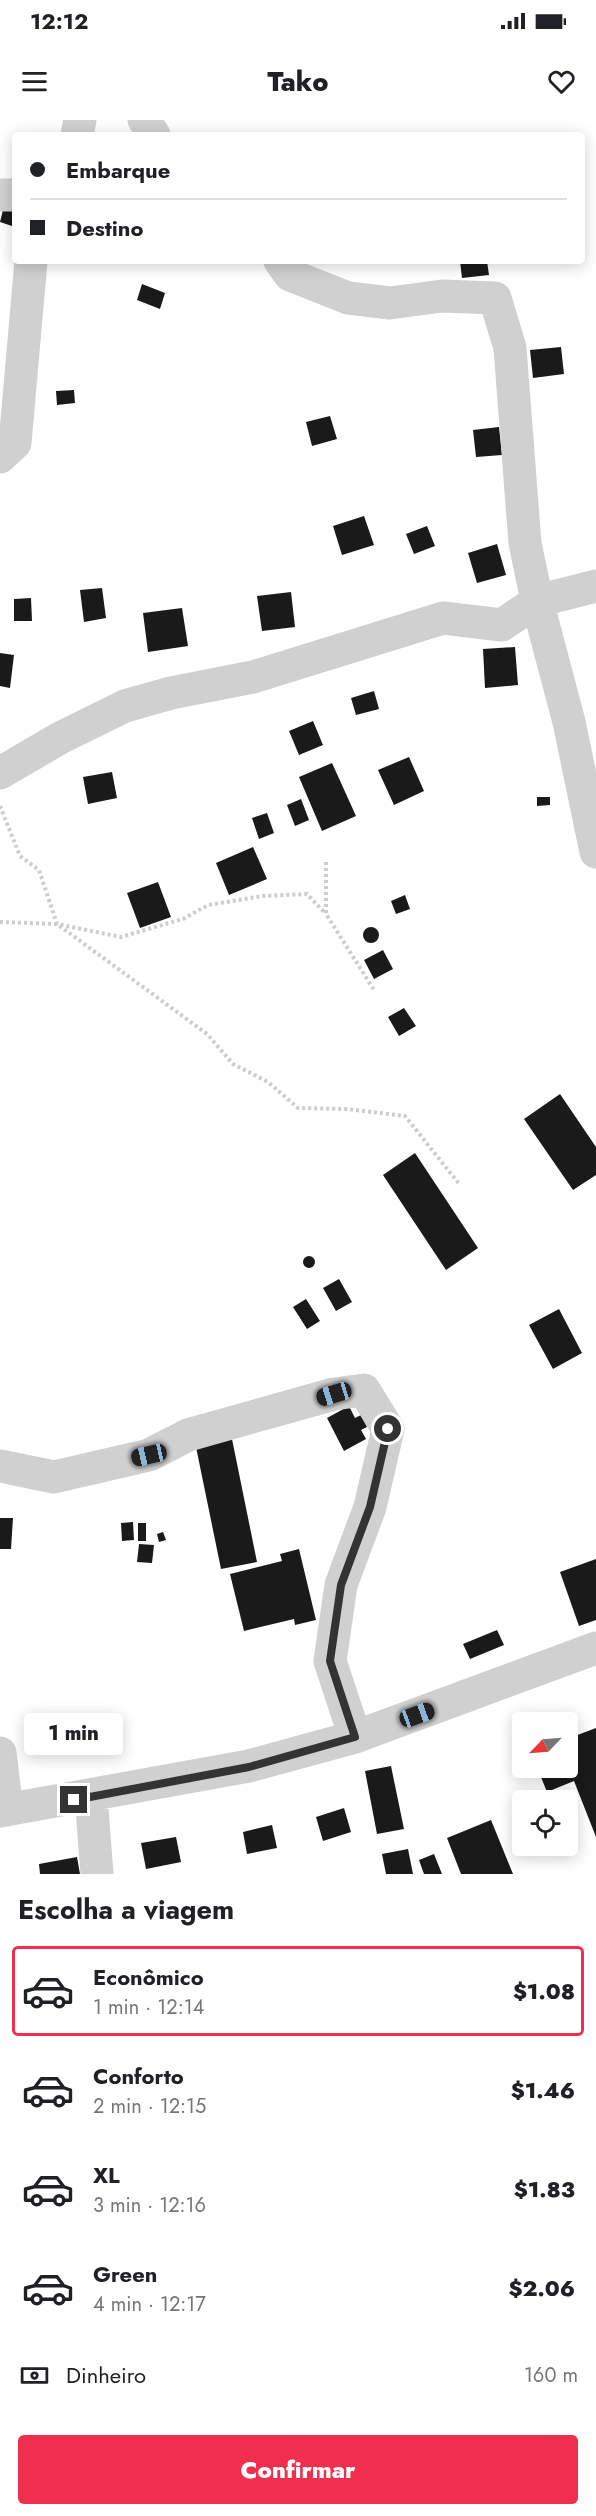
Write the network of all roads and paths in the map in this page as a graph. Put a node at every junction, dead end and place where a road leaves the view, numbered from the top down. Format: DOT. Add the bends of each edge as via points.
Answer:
graph roads {
  1 [pos="31,264"];
  2 [pos="282,264"];
  3 [pos="0,457"];
  4 [pos="596,586"];
  5 [pos="537,601"];
  6 [pos="0,773"];
  7 [pos="0,806"];
  8 [pos="596,852"];
  9 [pos="326,862"];
  10 [pos="326,914"];
  11 [pos="0,922"];
  12 [pos="57,924"];
  13 [pos="374,990"];
  14 [pos="460,1185"];
  15 [pos="0,1466"];
  16 [pos="596,1648"];
  17 [pos="355,1737"];
  18 [pos="0,1753"];
  19 [pos="91,1796"];
  20 [pos="4,1811"];
  21 [pos="97,1874"];
  1 -- 3 [label="street" via="15,443"];
  2 -- 5 [label="street" via="290,275 348,298 390,303 442,296 495,298 510,348 525,543"];
  4 -- 5 [label="street"];
  5 -- 6 [label="street" via="502,625 443,618 252,677 125,706"];
  5 -- 8 [label="street" via="569,722"];
  7 -- 12 [label="path" via="20,856 39,870"];
  9 -- 10 [label="path"];
  10 -- 12 [label="path" via="307,894 208,905 183,919 122,937"];
  10 -- 13 [label="path"];
  11 -- 12 [label="path"];
  12 -- 14 [label="path" via="207,1034 233,1064 268,1082 298,1108 405,1116"];
  15 -- 17 [label="street" via="54,1477 149,1455 189,1435 334,1394 364,1390 388,1429 370,1507 341,1585 330,1661"];
  16 -- 17 [label="street"];
  17 -- 19 [label="street" via="249,1767"];
  18 -- 20 [label="street"];
  19 -- 20 [label="street"];
  19 -- 21 [label="street"];
}
